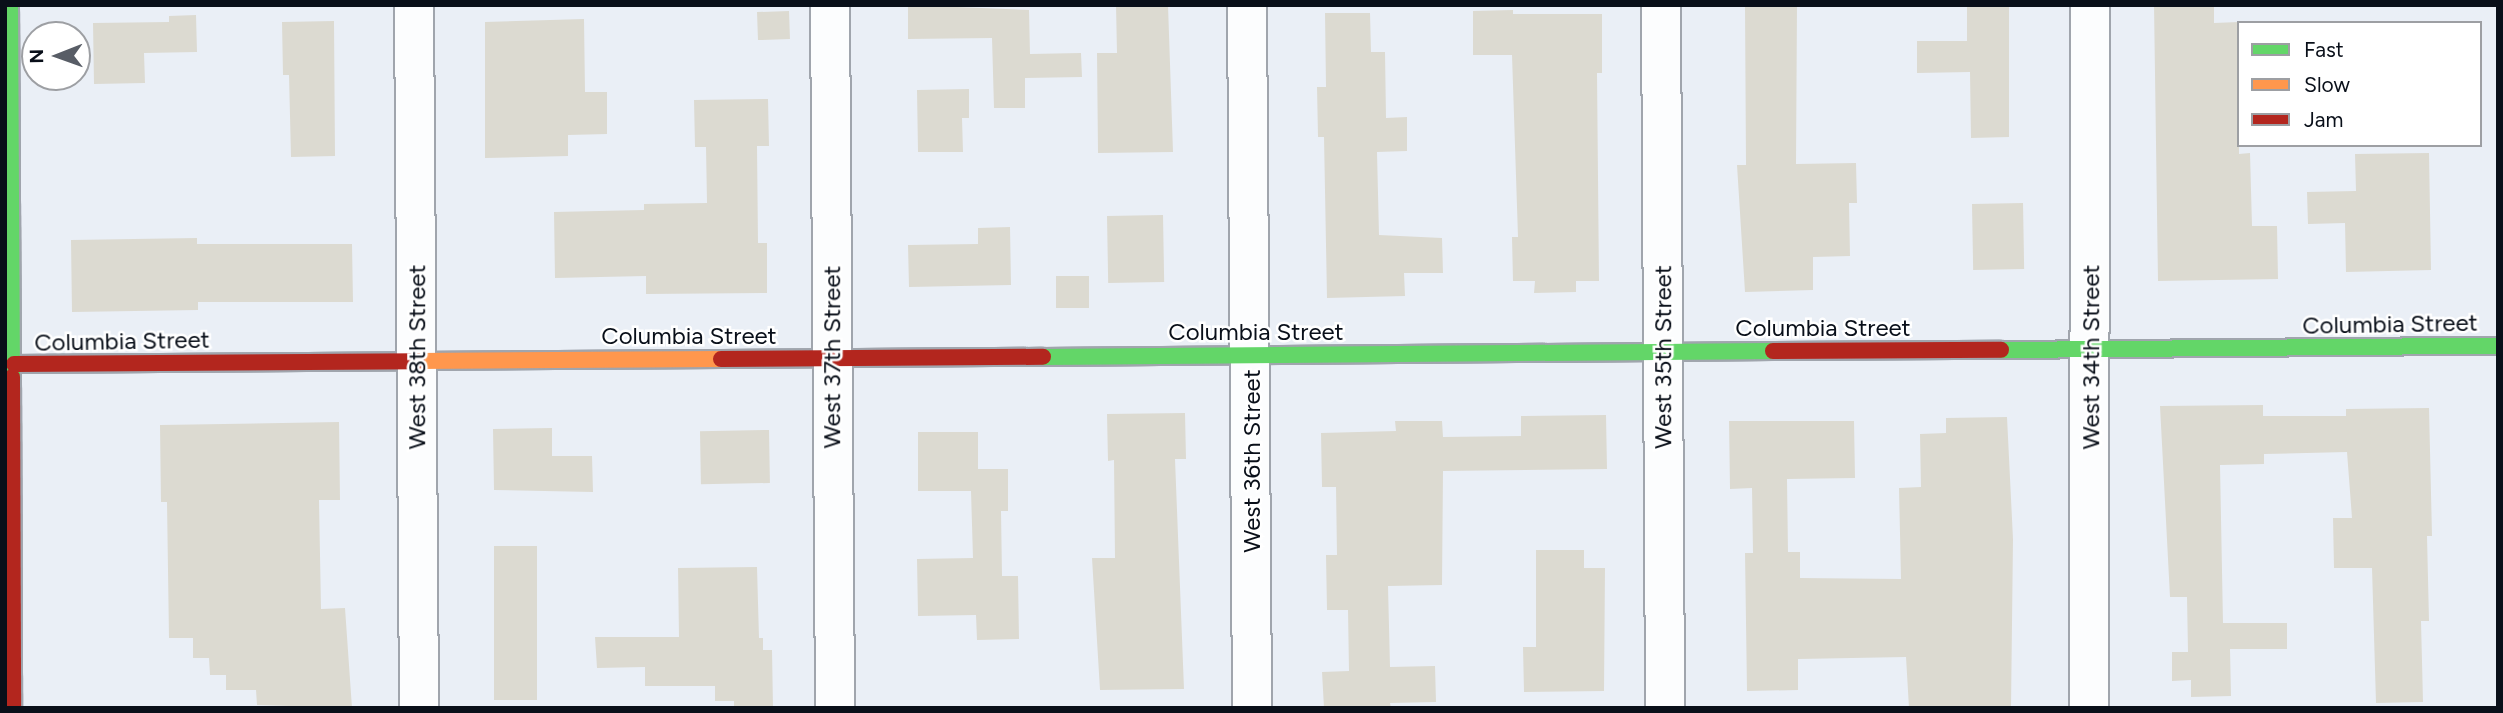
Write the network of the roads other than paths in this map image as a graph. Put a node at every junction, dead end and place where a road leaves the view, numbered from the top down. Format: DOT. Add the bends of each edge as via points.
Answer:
graph roads {
  1 [pos="10,5"];
  2 [pos="414,5"];
  3 [pos="830,5"];
  4 [pos="1247,5"];
  5 [pos="1661,5"];
  6 [pos="2090,5"];
  7 [pos="2498,346"];
  8 [pos="2091,349"];
  9 [pos="1663,352"];
  10 [pos="1251,355"];
  11 [pos="832,359"];
  12 [pos="417,361"];
  13 [pos="10,364"];
  14 [pos="13,708"];
  15 [pos="419,708"];
  16 [pos="835,708"];
  17 [pos="1252,708"];
  18 [pos="1665,708"];
  19 [pos="2089,708"];
  1 -- 13 [label="street"];
  2 -- 12 [label="street, West 38th Street"];
  3 -- 11 [label="street, West 37th Street"];
  4 -- 10 [label="street, West 36th Street"];
  5 -- 9 [label="street, West 35th Street"];
  6 -- 8 [label="street, West 34th Street"];
  7 -- 8 [label="street, Columbia Street"];
  8 -- 9 [label="street, Columbia Street"];
  8 -- 19 [label="street, West 34th Street"];
  9 -- 10 [label="street, Columbia Street"];
  9 -- 18 [label="street, West 35th Street"];
  10 -- 11 [label="street, Columbia Street"];
  10 -- 17 [label="street, West 36th Street"];
  11 -- 12 [label="street, Columbia Street"];
  11 -- 16 [label="street, West 37th Street"];
  12 -- 13 [label="street, Columbia Street"];
  12 -- 15 [label="street, West 38th Street"];
  13 -- 14 [label="street"];
}
